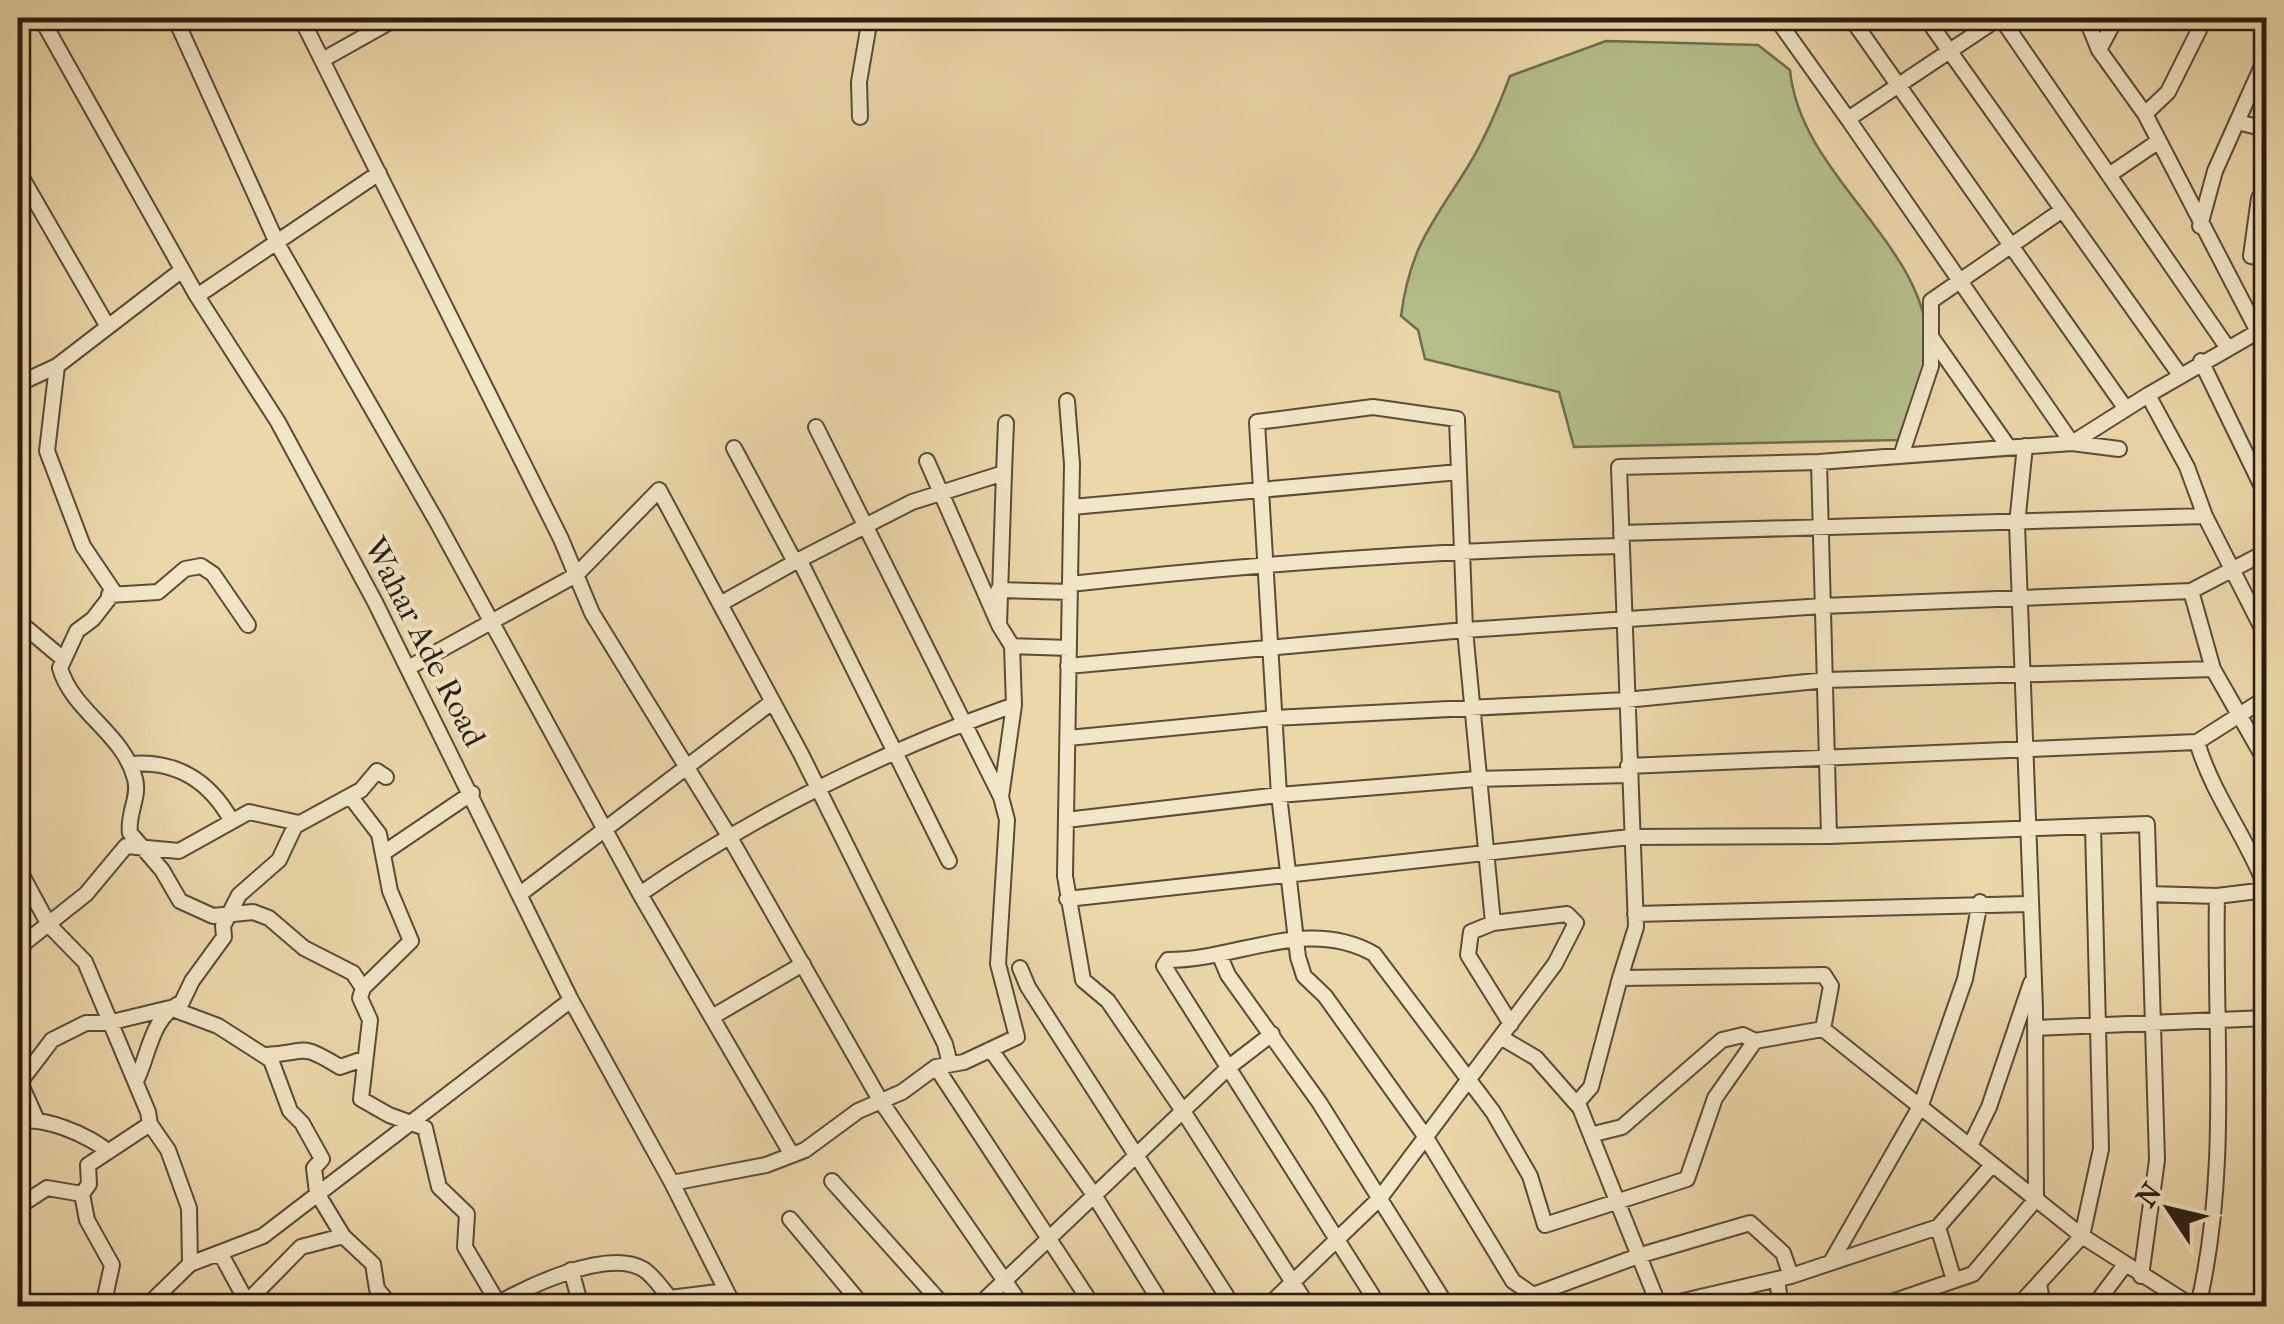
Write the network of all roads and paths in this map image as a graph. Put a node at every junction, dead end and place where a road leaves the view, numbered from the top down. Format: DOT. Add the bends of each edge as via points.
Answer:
graph roads {
  1 [pos="42,18"];
  2 [pos="176,18"];
  3 [pos="302,18"];
  4 [pos="397,18"];
  5 [pos="870,18"];
  6 [pos="1776,18"];
  7 [pos="1851,18"];
  8 [pos="1926,18"];
  9 [pos="2000,18"];
  10 [pos="2086,18"];
  11 [pos="2116,18"];
  12 [pos="2205,18"];
  13 [pos="2099,50"];
  14 [pos="1949,53"];
  15 [pos="324,59"];
  16 [pos="2266,60"];
  17 [pos="1898,86"];
  18 [pos="2145,114"];
  19 [pos="860,117"];
  20 [pos="1848,119"];
  21 [pos="2237,122"];
  22 [pos="2266,129"];
  23 [pos="2160,141"];
  24 [pos="18,171"];
  25 [pos="379,173"];
  26 [pos="2109,176"];
  27 [pos="2266,198"];
  28 [pos="2060,211"];
  29 [pos="2200,226"];
  30 [pos="278,245"];
  31 [pos="2011,246"];
  32 [pos="2259,257"];
  33 [pos="182,270"];
  34 [pos="1963,280"];
  35 [pos="2234,280"];
  36 [pos="197,296"];
  37 [pos="108,328"];
  38 [pos="2259,332"];
  39 [pos="1932,337"];
  40 [pos="2226,347"];
  41 [pos="2266,347"];
  42 [pos="2201,362"];
  43 [pos="57,366"];
  44 [pos="2180,375"];
  45 [pos="18,383"];
  46 [pos="2148,394"];
  47 [pos="1067,400"];
  48 [pos="2126,410"];
  49 [pos="1006,423"];
  50 [pos="816,427"];
  51 [pos="2072,443"];
  52 [pos="2006,446"];
  53 [pos="2025,446"];
  54 [pos="734,448"];
  55 [pos="2119,448"];
  56 [pos="1902,453"];
  57 [pos="927,461"];
  58 [pos="1819,462"];
  59 [pos="1459,472"];
  60 [pos="1004,473"];
  61 [pos="1262,488"];
  62 [pos="940,492"];
  63 [pos="2266,496"];
  64 [pos="1072,507"];
  65 [pos="2205,516"];
  66 [pos="2018,524"];
  67 [pos="867,525"];
  68 [pos="1821,530"];
  69 [pos="1621,540"];
  70 [pos="1460,550"];
  71 [pos="2266,552"];
  72 [pos="797,560"];
  73 [pos="1265,563"];
  74 [pos="2232,569"];
  75 [pos="576,575"];
  76 [pos="1070,588"];
  77 [pos="998,590"];
  78 [pos="2190,591"];
  79 [pos="109,596"];
  80 [pos="2020,598"];
  81 [pos="720,604"];
  82 [pos="1823,606"];
  83 [pos="1624,620"];
  84 [pos="18,622"];
  85 [pos="493,623"];
  86 [pos="248,625"];
  87 [pos="998,626"];
  88 [pos="1465,630"];
  89 [pos="2266,636"];
  90 [pos="1270,644"];
  91 [pos="1012,646"];
  92 [pos="1068,648"];
  93 [pos="62,658"];
  94 [pos="1068,666"];
  95 [pos="408,668"];
  96 [pos="2214,670"];
  97 [pos="2024,675"];
  98 [pos="1827,680"];
  99 [pos="2266,698"];
  100 [pos="1626,700"];
  101 [pos="772,702"];
  102 [pos="1014,705"];
  103 [pos="1473,708"];
  104 [pos="2240,714"];
  105 [pos="1274,718"];
  106 [pos="965,722"];
  107 [pos="1068,738"];
  108 [pos="2197,742"];
  109 [pos="2023,752"];
  110 [pos="896,755"];
  111 [pos="1827,759"];
  112 [pos="2266,762"];
  113 [pos="130,764"];
  114 [pos="686,767"];
  115 [pos="1628,771"];
  116 [pos="386,777"];
  117 [pos="1476,779"];
  118 [pos="819,790"];
  119 [pos="472,792"];
  120 [pos="1278,795"];
  121 [pos="350,796"];
  122 [pos="1002,797"];
  123 [pos="231,820"];
  124 [pos="1066,820"];
  125 [pos="298,822"];
  126 [pos="2093,826"];
  127 [pos="605,829"];
  128 [pos="2026,829"];
  129 [pos="729,836"];
  130 [pos="1829,836"];
  131 [pos="1630,837"];
  132 [pos="141,850"];
  133 [pos="1485,851"];
  134 [pos="385,852"];
  135 [pos="949,862"];
  136 [pos="18,868"];
  137 [pos="1288,872"];
  138 [pos="2266,889"];
  139 [pos="520,894"];
  140 [pos="640,894"];
  141 [pos="2149,894"];
  142 [pos="2217,896"];
  143 [pos="1068,899"];
  144 [pos="1980,902"];
  145 [pos="2029,904"];
  146 [pos="1636,914"];
  147 [pos="226,918"];
  148 [pos="1493,924"];
  149 [pos="49,925"];
  150 [pos="1294,936"];
  151 [pos="18,948"];
  152 [pos="1219,954"];
  153 [pos="802,964"];
  154 [pos="1020,968"];
  155 [pos="2033,977"];
  156 [pos="1620,978"];
  157 [pos="363,988"];
  158 [pos="571,1000"];
  159 [pos="170,1008"];
  160 [pos="712,1017"];
  161 [pos="2266,1018"];
  162 [pos="2214,1020"];
  163 [pos="108,1022"];
  164 [pos="2153,1023"];
  165 [pos="1512,1024"];
  166 [pos="2095,1025"];
  167 [pos="2035,1028"];
  168 [pos="1823,1029"];
  169 [pos="1272,1034"];
  170 [pos="1502,1038"];
  171 [pos="1755,1041"];
  172 [pos="991,1050"];
  173 [pos="265,1054"];
  174 [pos="363,1059"];
  175 [pos="943,1066"];
  176 [pos="1229,1067"];
  177 [pos="19,1080"];
  178 [pos="136,1081"];
  179 [pos="1470,1081"];
  180 [pos="880,1100"];
  181 [pos="1577,1103"];
  182 [pos="1922,1104"];
  183 [pos="1183,1111"];
  184 [pos="36,1118"];
  185 [pos="411,1119"];
  186 [pos="18,1123"];
  187 [pos="150,1124"];
  188 [pos="1594,1134"];
  189 [pos="1425,1136"];
  190 [pos="1970,1146"];
  191 [pos="108,1152"];
  192 [pos="792,1155"];
  193 [pos="1134,1155"];
  194 [pos="1992,1165"];
  195 [pos="832,1181"];
  196 [pos="672,1183"];
  197 [pos="318,1193"];
  198 [pos="82,1194"];
  199 [pos="1094,1195"];
  200 [pos="1380,1198"];
  201 [pos="2036,1199"];
  202 [pos="1619,1202"];
  203 [pos="18,1208"];
  204 [pos="790,1219"];
  205 [pos="1938,1227"];
  206 [pos="343,1236"];
  207 [pos="2082,1236"];
  208 [pos="1050,1237"];
  209 [pos="1335,1243"];
  210 [pos="1641,1255"];
  211 [pos="216,1256"];
  212 [pos="1831,1262"];
  213 [pos="190,1264"];
  214 [pos="2124,1266"];
  215 [pos="570,1270"];
  216 [pos="2142,1276"];
  217 [pos="1784,1278"];
  218 [pos="1952,1278"];
  219 [pos="1004,1280"];
  220 [pos="1293,1284"];
  221 [pos="2039,1284"];
  222 [pos="2266,1284"];
  223 [pos="18,1289"];
  224 [pos="726,1291"];
  225 [pos="1533,1295"];
  226 [pos="2171,1301"];
  227 [pos="247,1305"];
  228 [pos="496,1305"];
  229 [pos="26,1306"];
  230 [pos="103,1306"];
  231 [pos="147,1306"];
  232 [pos="391,1306"];
  233 [pos="581,1306"];
  234 [pos="734,1306"];
  235 [pos="863,1306"];
  236 [pos="944,1306"];
  237 [pos="978,1306"];
  238 [pos="1022,1306"];
  239 [pos="1093,1306"];
  240 [pos="1163,1306"];
  241 [pos="1234,1306"];
  242 [pos="1268,1306"];
  243 [pos="1308,1306"];
  244 [pos="1379,1306"];
  245 [pos="1447,1306"];
  246 [pos="1550,1306"];
  247 [pos="1661,1306"];
  248 [pos="1782,1306"];
  249 [pos="1880,1306"];
  250 [pos="2018,1306"];
  251 [pos="2043,1306"];
  252 [pos="2094,1306"];
  253 [pos="2195,1306"];
  254 [pos="2262,1306"];
  1 -- 33 [label="street, Wahar Ade Road"];
  2 -- 30 [label="street"];
  3 -- 15 [label="street"];
  4 -- 15 [label="street"];
  5 -- 19 [label="street"];
  6 -- 20 [label="street"];
  7 -- 17 [label="street"];
  8 -- 14 [label="street"];
  9 -- 14 [label="street"];
  9 -- 26 [label="street"];
  10 -- 13 [label="street"];
  11 -- 13 [label="street"];
  12 -- 18 [label="street" via="2168,92"];
  13 -- 18 [label="street"];
  14 -- 17 [label="street"];
  14 -- 28 [label="street"];
  15 -- 25 [label="street"];
  16 -- 21 [label="street"];
  17 -- 20 [label="street"];
  17 -- 31 [label="street"];
  18 -- 23 [label="street"];
  20 -- 34 [label="street"];
  21 -- 22 [label="street"];
  21 -- 29 [label="street" via="2206,194"];
  23 -- 26 [label="street"];
  23 -- 29 [label="street"];
  24 -- 37 [label="street"];
  25 -- 30 [label="street"];
  25 -- 75 [label="street"];
  26 -- 40 [label="street"];
  27 -- 32 [label="street" via="2259,198"];
  28 -- 31 [label="street"];
  28 -- 44 [label="street"];
  29 -- 35 [label="street"];
  30 -- 36 [label="street"];
  30 -- 85 [label="street"];
  31 -- 34 [label="street"];
  31 -- 48 [label="street"];
  32 -- 35 [label="street"];
  33 -- 36 [label="street, Wahar Ade Road"];
  33 -- 37 [label="street"];
  34 -- 39 [label="street" via="1931,301"];
  34 -- 51 [label="street"];
  35 -- 38 [label="street"];
  36 -- 95 [label="street, Wahar Ade Road" via="278,422"];
  37 -- 43 [label="street"];
  38 -- 40 [label="street"];
  38 -- 41 [label="street"];
  39 -- 52 [label="street"];
  39 -- 56 [label="street" via="1923,396"];
  40 -- 42 [label="street"];
  42 -- 44 [label="street"];
  42 -- 63 [label="street"];
  43 -- 45 [label="street"];
  43 -- 79 [label="street" via="47,451 84,546 111,582"];
  44 -- 46 [label="street"];
  46 -- 48 [label="street"];
  46 -- 65 [label="street"];
  47 -- 64 [label="street"];
  48 -- 51 [label="street"];
  49 -- 60 [label="street"];
  50 -- 67 [label="street"];
  51 -- 53 [label="street"];
  51 -- 55 [label="street"];
  52 -- 53 [label="street"];
  52 -- 56 [label="street"];
  53 -- 66 [label="street"];
  54 -- 72 [label="street"];
  56 -- 58 [label="street"];
  57 -- 62 [label="street"];
  58 -- 68 [label="street"];
  58 -- 69 [label="street" via="1619,467"];
  59 -- 61 [label="street"];
  59 -- 61 [label="street" via="1457,420 1373,407 1256,422"];
  59 -- 70 [label="street"];
  60 -- 62 [label="street"];
  60 -- 77 [label="street"];
  61 -- 64 [label="street"];
  61 -- 73 [label="street"];
  62 -- 67 [label="street"];
  62 -- 87 [label="street"];
  64 -- 76 [label="street"];
  65 -- 66 [label="street"];
  65 -- 74 [label="street"];
  66 -- 68 [label="street"];
  66 -- 80 [label="street"];
  67 -- 72 [label="street"];
  67 -- 106 [label="street"];
  68 -- 69 [label="street"];
  68 -- 82 [label="street"];
  69 -- 70 [label="street"];
  69 -- 83 [label="street"];
  70 -- 73 [label="street"];
  70 -- 88 [label="street"];
  71 -- 74 [label="street"];
  72 -- 81 [label="street"];
  72 -- 110 [label="street"];
  73 -- 76 [label="street"];
  73 -- 90 [label="street"];
  74 -- 78 [label="street"];
  74 -- 89 [label="street"];
  75 -- 81 [label="street" via="659,490"];
  75 -- 85 [label="street"];
  75 -- 114 [label="street" via="592,613"];
  76 -- 77 [label="street"];
  76 -- 92 [label="street"];
  77 -- 87 [label="street"];
  78 -- 80 [label="street"];
  78 -- 96 [label="street"];
  79 -- 86 [label="street" via="158,592 185,569 201,566"];
  79 -- 93 [label="street"];
  80 -- 82 [label="street"];
  80 -- 97 [label="street"];
  81 -- 101 [label="street"];
  82 -- 83 [label="street"];
  82 -- 98 [label="street"];
  83 -- 88 [label="street"];
  83 -- 100 [label="street"];
  84 -- 93 [label="street"];
  85 -- 95 [label="street"];
  85 -- 127 [label="street"];
  87 -- 91 [label="street"];
  88 -- 90 [label="street"];
  88 -- 103 [label="street"];
  90 -- 94 [label="street"];
  90 -- 105 [label="street"];
  91 -- 92 [label="street"];
  91 -- 102 [label="street"];
  92 -- 94 [label="street"];
  93 -- 113 [label="street" via="67,686"];
  94 -- 107 [label="street"];
  95 -- 119 [label="street, Wahar Ade Road"];
  96 -- 97 [label="street"];
  96 -- 104 [label="street"];
  97 -- 98 [label="street"];
  97 -- 109 [label="street"];
  98 -- 100 [label="street"];
  98 -- 111 [label="street"];
  99 -- 104 [label="street"];
  100 -- 103 [label="street"];
  100 -- 115 [label="street"];
  101 -- 114 [label="street"];
  101 -- 118 [label="street"];
  102 -- 106 [label="street"];
  102 -- 122 [label="street"];
  103 -- 105 [label="street"];
  103 -- 117 [label="street"];
  104 -- 108 [label="street"];
  104 -- 112 [label="street"];
  105 -- 107 [label="street"];
  105 -- 120 [label="street"];
  106 -- 110 [label="street"];
  106 -- 122 [label="street"];
  107 -- 124 [label="street"];
  108 -- 109 [label="street"];
  108 -- 138 [label="street" via="2208,781"];
  109 -- 111 [label="street"];
  109 -- 128 [label="street"];
  110 -- 118 [label="street"];
  110 -- 135 [label="street"];
  111 -- 115 [label="street"];
  111 -- 130 [label="street"];
  113 -- 123 [label="street" via="180,768"];
  113 -- 132 [label="street" via="136,793 128,822"];
  114 -- 127 [label="street"];
  114 -- 129 [label="street"];
  115 -- 117 [label="street"];
  115 -- 131 [label="street"];
  116 -- 121 [label="street" via="378,771"];
  117 -- 120 [label="street"];
  117 -- 133 [label="street"];
  118 -- 129 [label="street"];
  118 -- 175 [label="street" via="945,1044"];
  119 -- 134 [label="street"];
  119 -- 139 [label="street, Wahar Ade Road"];
  120 -- 124 [label="street"];
  120 -- 137 [label="street"];
  121 -- 125 [label="street"];
  121 -- 134 [label="street" via="374,823"];
  122 -- 172 [label="street" via="1007,820 998,964 1016,1037"];
  123 -- 125 [label="street" via="250,812"];
  123 -- 132 [label="street" via="179,851"];
  124 -- 143 [label="street"];
  125 -- 147 [label="street" via="279,860 245,886"];
  126 -- 128 [label="street"];
  126 -- 141 [label="street" via="2147,824"];
  126 -- 166 [label="street"];
  127 -- 139 [label="street"];
  127 -- 140 [label="street"];
  128 -- 130 [label="street"];
  128 -- 145 [label="street"];
  129 -- 140 [label="street"];
  129 -- 153 [label="street"];
  130 -- 131 [label="street"];
  131 -- 133 [label="street"];
  131 -- 146 [label="street"];
  132 -- 147 [label="street" via="180,901"];
  132 -- 149 [label="street" via="126,846"];
  133 -- 137 [label="street"];
  133 -- 148 [label="street"];
  134 -- 157 [label="street" via="390,891 410,941"];
  136 -- 149 [label="street"];
  137 -- 143 [label="street"];
  137 -- 150 [label="street"];
  138 -- 142 [label="street"];
  139 -- 158 [label="street, Wahar Ade Road"];
  140 -- 160 [label="street"];
  141 -- 142 [label="street"];
  141 -- 164 [label="street"];
  142 -- 162 [label="street"];
  143 -- 183 [label="street" via="1083,980 1108,1001"];
  144 -- 145 [label="street"];
  144 -- 146 [label="street"];
  144 -- 182 [label="street" via="1965,980"];
  145 -- 155 [label="street"];
  146 -- 156 [label="street"];
  147 -- 157 [label="street" via="253,912 269,918 304,948 345,966"];
  147 -- 159 [label="street" via="224,937 182,1002"];
  148 -- 165 [label="street" via="1472,932 1468,954"];
  148 -- 165 [label="street" via="1567,914 1576,923"];
  149 -- 151 [label="street"];
  149 -- 163 [label="street" via="85,962"];
  150 -- 152 [label="street"];
  150 -- 179 [label="street" via="1358,945 1374,954"];
  150 -- 189 [label="street" via="1304,976"];
  152 -- 169 [label="street"];
  152 -- 176 [label="street" via="1168,960 1164,966"];
  153 -- 160 [label="street"];
  153 -- 180 [label="street"];
  154 -- 193 [label="street"];
  155 -- 167 [label="street"];
  155 -- 190 [label="street"];
  156 -- 168 [label="street" via="1824,975 1830,986"];
  156 -- 181 [label="street" via="1592,1087"];
  157 -- 174 [label="street" via="360,998 370,1020"];
  158 -- 185 [label="street"];
  158 -- 196 [label="street, Wahar Ade Road"];
  159 -- 163 [label="street"];
  159 -- 173 [label="street"];
  159 -- 178 [label="street" via="150,1034"];
  160 -- 192 [label="street"];
  161 -- 162 [label="street"];
  162 -- 164 [label="street"];
  162 -- 253 [label="street" via="2220,1155 2212,1247"];
  163 -- 177 [label="street" via="86,1023 52,1040"];
  163 -- 178 [label="street"];
  164 -- 166 [label="street"];
  164 -- 216 [label="street" via="2158,1160"];
  165 -- 170 [label="street"];
  166 -- 167 [label="street"];
  166 -- 207 [label="street" via="2102,1149"];
  167 -- 201 [label="street"];
  168 -- 171 [label="street"];
  168 -- 182 [label="street"];
  169 -- 176 [label="street"];
  169 -- 200 [label="street"];
  170 -- 179 [label="street"];
  170 -- 181 [label="street" via="1536,1058"];
  171 -- 188 [label="street" via="1743,1035 1722,1040 1622,1127"];
  171 -- 202 [label="street" via="1714,1098 1687,1179"];
  172 -- 175 [label="street"];
  172 -- 199 [label="street"];
  173 -- 174 [label="street" via="300,1046 340,1067"];
  173 -- 197 [label="street" via="290,1111 322,1159 314,1168"];
  174 -- 185 [label="street" via="362,1099"];
  175 -- 180 [label="street"];
  175 -- 208 [label="street"];
  176 -- 183 [label="street"];
  176 -- 209 [label="street"];
  177 -- 184 [label="street"];
  178 -- 187 [label="street"];
  179 -- 189 [label="street"];
  179 -- 202 [label="street" via="1530,1176 1545,1226"];
  180 -- 192 [label="street"];
  180 -- 219 [label="street"];
  181 -- 188 [label="street"];
  182 -- 190 [label="street"];
  182 -- 212 [label="street"];
  183 -- 193 [label="street"];
  183 -- 220 [label="street"];
  184 -- 186 [label="street"];
  184 -- 191 [label="street" via="88,1137"];
  185 -- 197 [label="street"];
  185 -- 228 [label="street" via="425,1128 439,1188 468,1214 465,1247"];
  187 -- 191 [label="street"];
  187 -- 213 [label="street" via="185,1194"];
  188 -- 202 [label="street"];
  189 -- 200 [label="street"];
  189 -- 225 [label="street" via="1514,1281"];
  190 -- 194 [label="street"];
  191 -- 198 [label="street" via="88,1165"];
  192 -- 196 [label="street"];
  193 -- 199 [label="street"];
  193 -- 241 [label="street"];
  194 -- 201 [label="street"];
  194 -- 205 [label="street"];
  195 -- 236 [label="street"];
  196 -- 224 [label="street, Wahar Ade Road"];
  197 -- 206 [label="street"];
  197 -- 211 [label="street" via="263,1236"];
  198 -- 203 [label="street" via="47,1188"];
  198 -- 230 [label="street" via="87,1220 112,1265"];
  199 -- 208 [label="street"];
  199 -- 240 [label="street"];
  200 -- 209 [label="street"];
  200 -- 245 [label="street"];
  201 -- 207 [label="street"];
  201 -- 218 [label="street" via="1972,1274"];
  202 -- 210 [label="street"];
  204 -- 235 [label="street"];
  205 -- 212 [label="street"];
  205 -- 218 [label="street"];
  206 -- 227 [label="street" via="290,1254"];
  206 -- 232 [label="street" via="373,1264 377,1289"];
  207 -- 214 [label="street"];
  207 -- 221 [label="street"];
  208 -- 219 [label="street"];
  208 -- 239 [label="street"];
  209 -- 220 [label="street"];
  209 -- 244 [label="street"];
  210 -- 217 [label="street" via="1750,1223 1784,1253"];
  210 -- 225 [label="street"];
  210 -- 247 [label="street"];
  211 -- 213 [label="street"];
  211 -- 227 [label="street"];
  212 -- 217 [label="street"];
  213 -- 231 [label="street"];
  214 -- 216 [label="street"];
  214 -- 252 [label="street"];
  215 -- 224 [label="street" via="619,1262 644,1270 670,1298"];
  215 -- 228 [label="street"];
  215 -- 233 [label="street"];
  216 -- 226 [label="street"];
  217 -- 247 [label="street"];
  217 -- 248 [label="street"];
  218 -- 249 [label="street"];
  219 -- 237 [label="street"];
  219 -- 238 [label="street"];
  220 -- 242 [label="street"];
  220 -- 243 [label="street"];
  221 -- 250 [label="street"];
  221 -- 251 [label="street"];
  222 -- 254 [label="street"];
  223 -- 229 [label="street"];
  224 -- 234 [label="street, Wahar Ade Road"];
  225 -- 246 [label="street"];
  226 -- 253 [label="street"];
}
